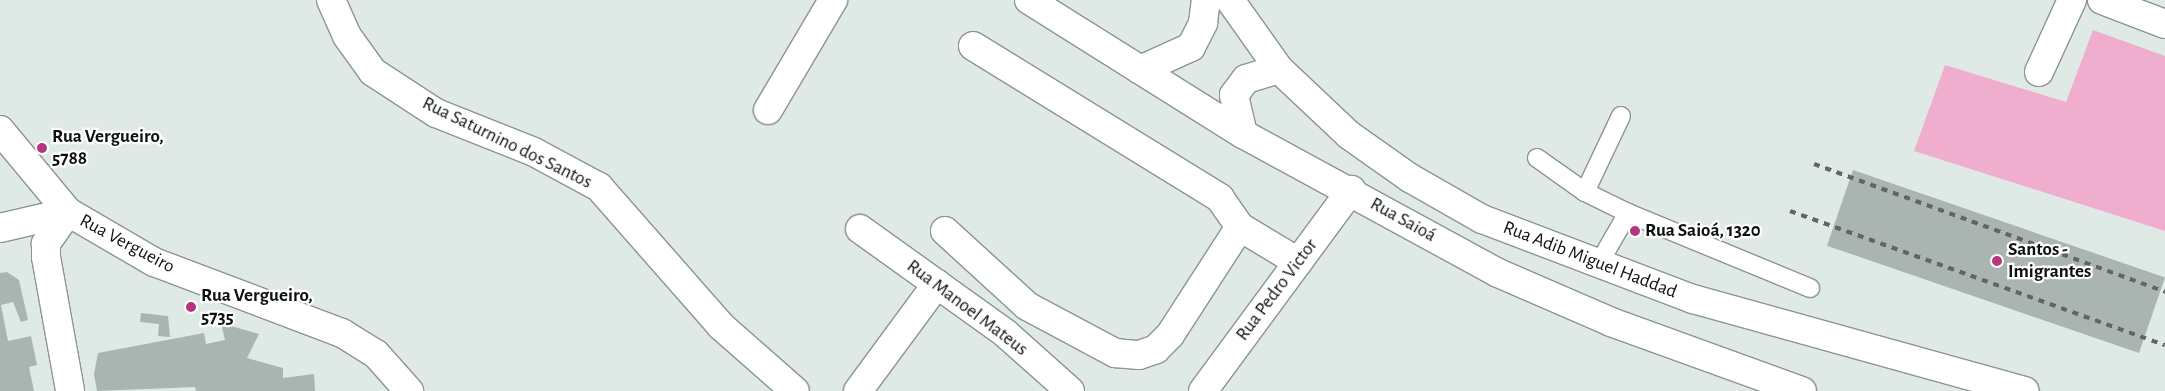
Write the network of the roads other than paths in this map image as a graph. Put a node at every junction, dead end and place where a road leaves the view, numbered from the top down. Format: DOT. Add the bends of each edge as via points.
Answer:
graph roads {
  1 [pos="331,0"];
  2 [pos="833,0"];
  3 [pos="1029,0"];
  4 [pos="1206,0"];
  5 [pos="1230,0"];
  6 [pos="2072,0"];
  7 [pos="2102,0"];
  8 [pos="2165,24"];
  9 [pos="973,46"];
  10 [pos="1279,68"];
  11 [pos="1140,70"];
  12 [pos="2039,72"];
  13 [pos="768,110"];
  14 [pos="1621,116"];
  15 [pos="0,130"];
  16 [pos="1242,134"];
  17 [pos="1537,158"];
  18 [pos="1351,190"];
  19 [pos="1585,192"];
  20 [pos="68,212"];
  21 [pos="1628,213"];
  22 [pos="1240,227"];
  23 [pos="0,228"];
  24 [pos="860,229"];
  25 [pos="945,231"];
  26 [pos="1298,262"];
  27 [pos="1599,263"];
  28 [pos="937,284"];
  29 [pos="1810,288"];
  30 [pos="70,391"];
  31 [pos="409,391"];
  32 [pos="794,391"];
  33 [pos="858,391"];
  34 [pos="1070,391"];
  35 [pos="1202,391"];
  36 [pos="1802,391"];
  37 [pos="2024,391"];
  1 -- 32 [label="street, Rua Saturnino dos Santos" via="347,36 373,72 436,113 534,152 599,187 721,326"];
  2 -- 13 [label="street"];
  3 -- 11 [label="street, Rua Saioá"];
  4 -- 11 [label="street" via="1203,23 1191,47"];
  5 -- 10 [label="street, Rua Adib Miguel Haddad"];
  6 -- 12 [label="street"];
  7 -- 8 [label="street"];
  9 -- 22 [label="street" via="1220,198"];
  10 -- 16 [label="street" via="1246,79 1234,95"];
  10 -- 27 [label="street, Rua Adib Miguel Haddad" via="1349,135 1410,178 1482,219"];
  11 -- 16 [label="street, Rua Saioá"];
  14 -- 19 [label="lane"];
  15 -- 20 [label="street, Rua Vergueiro"];
  16 -- 18 [label="street, Rua Saioá"];
  17 -- 19 [label="lane"];
  18 -- 26 [label="street, Rua Pedro Victor"];
  18 -- 36 [label="street, Rua Saioá" via="1498,273 1611,322"];
  19 -- 21 [label="lane"];
  20 -- 23 [label="street"];
  20 -- 30 [label="street" via="46,244 46,257"];
  20 -- 31 [label="street, Rua Vergueiro" via="154,262 342,333 376,354"];
  21 -- 27 [label="lane"];
  21 -- 29 [label="lane"];
  22 -- 25 [label="street" via="1170,335 1156,349 1139,355 1115,353 1027,306"];
  22 -- 26 [label="street"];
  24 -- 28 [label="street, Rua Manoel Mateus"];
  26 -- 35 [label="street, Rua Pedro Victor"];
  27 -- 37 [label="street, Rua Adib Miguel Haddad" via="1693,299"];
  28 -- 33 [label="street"];
  28 -- 34 [label="street, Rua Manoel Mateus" via="1005,333"];
}
